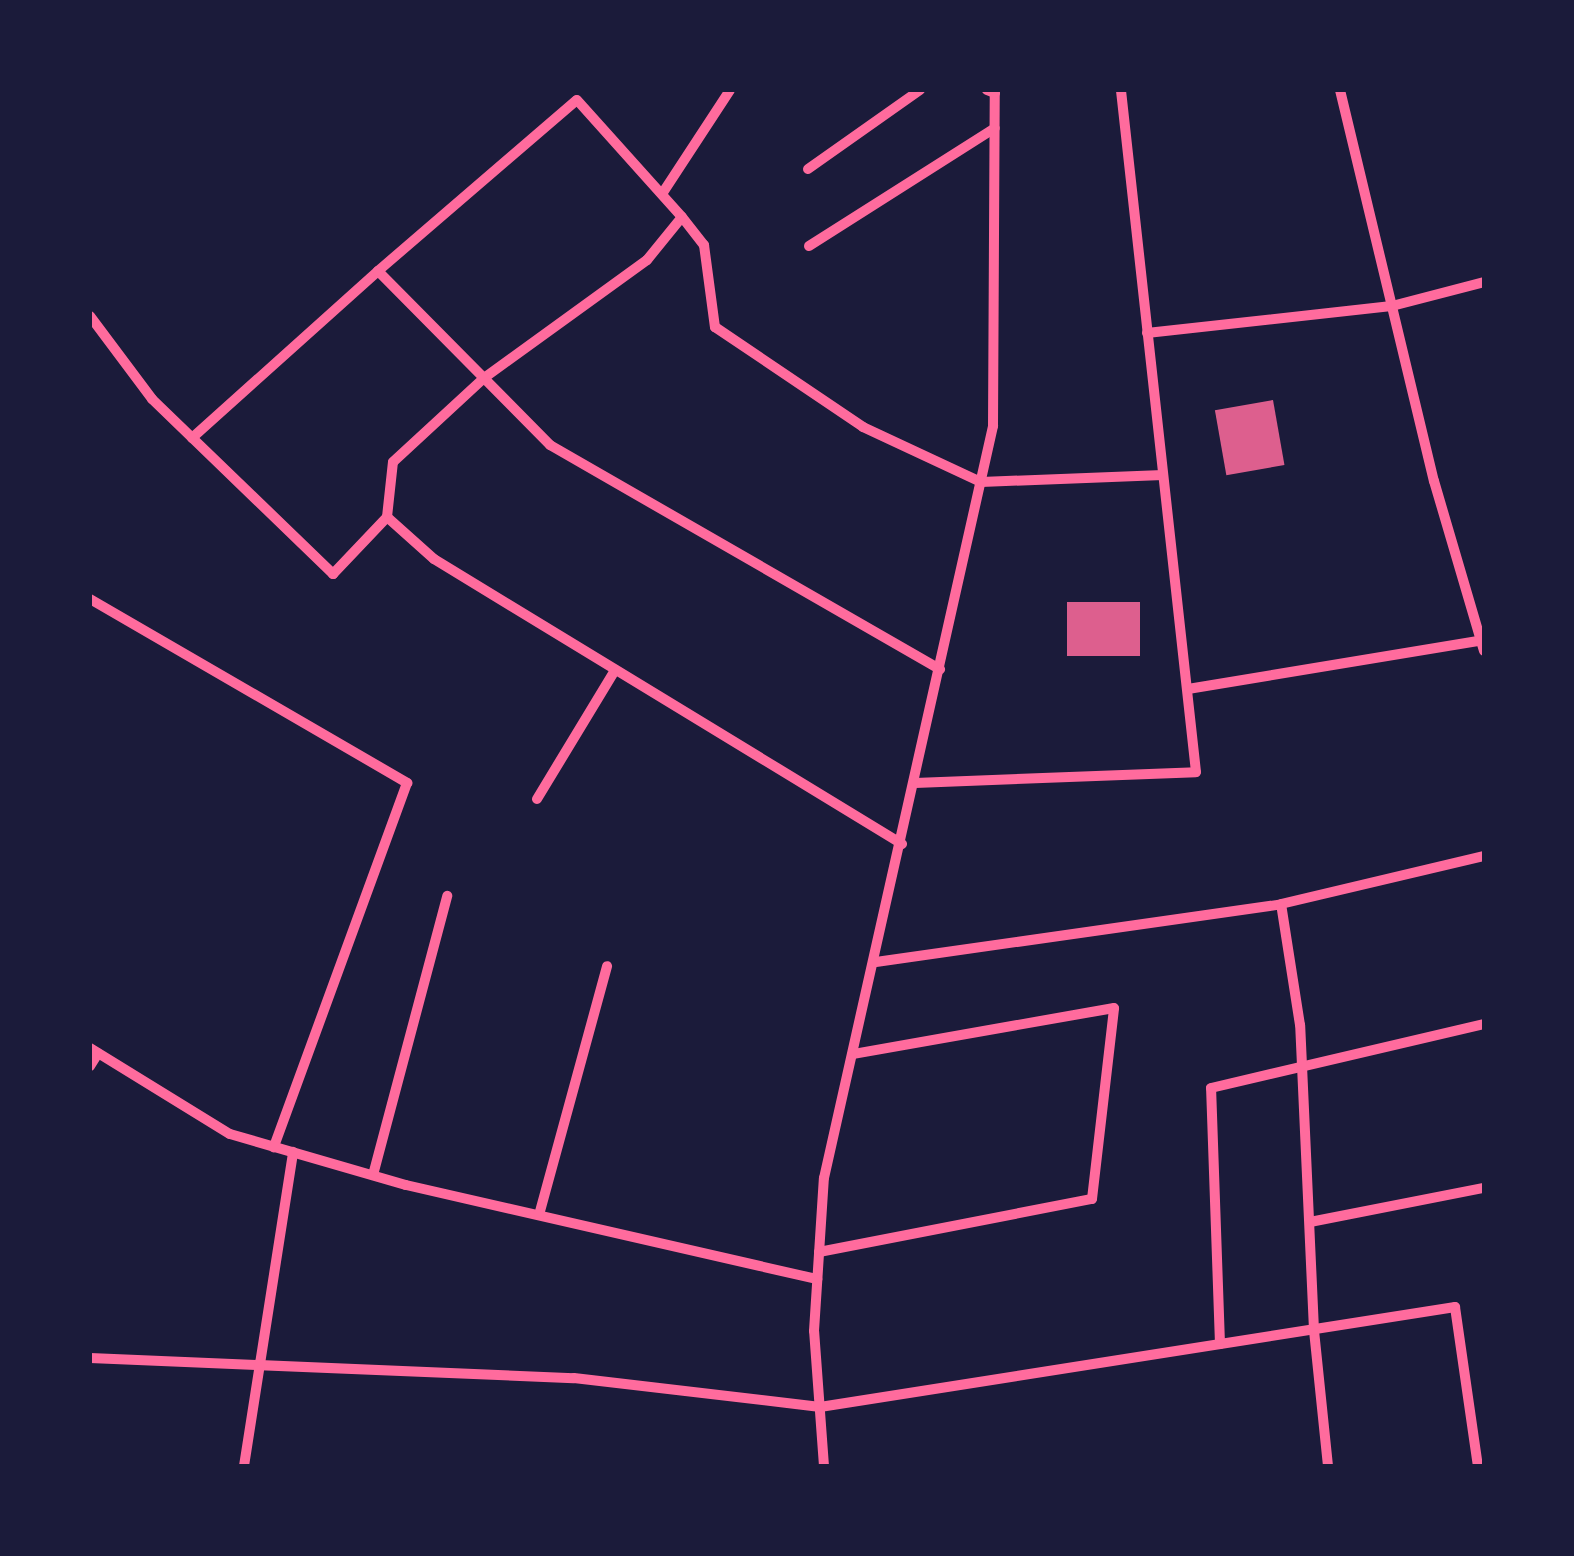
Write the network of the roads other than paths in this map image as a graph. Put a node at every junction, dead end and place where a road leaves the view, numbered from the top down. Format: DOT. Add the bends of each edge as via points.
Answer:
graph roads {
  1 [pos="730,90"];
  2 [pos="920,90"];
  3 [pos="987,90"];
  4 [pos="1121,90"];
  5 [pos="1340,90"];
  6 [pos="995,128"];
  7 [pos="808,169"];
  8 [pos="662,194"];
  9 [pos="682,217"];
  10 [pos="808,246"];
  11 [pos="378,270"];
  12 [pos="1484,282"];
  13 [pos="1392,306"];
  14 [pos="90,316"];
  15 [pos="1147,332"];
  16 [pos="484,378"];
  17 [pos="192,438"];
  18 [pos="1163,475"];
  19 [pos="981,482"];
  20 [pos="387,517"];
  21 [pos="90,599"];
  22 [pos="1483,644"];
  23 [pos="615,670"];
  24 [pos="940,670"];
  25 [pos="1188,689"];
  26 [pos="916,783"];
  27 [pos="537,799"];
  28 [pos="902,844"];
  29 [pos="1484,856"];
  30 [pos="447,896"];
  31 [pos="1281,904"];
  32 [pos="876,962"];
  33 [pos="607,966"];
  34 [pos="1484,1024"];
  35 [pos="94,1051"];
  36 [pos="854,1054"];
  37 [pos="90,1066"];
  38 [pos="1302,1069"];
  39 [pos="274,1147"];
  40 [pos="293,1152"];
  41 [pos="373,1175"];
  42 [pos="1484,1188"];
  43 [pos="539,1216"];
  44 [pos="1310,1222"];
  45 [pos="819,1252"];
  46 [pos="817,1280"];
  47 [pos="1314,1330"];
  48 [pos="1220,1344"];
  49 [pos="90,1358"];
  50 [pos="260,1363"];
  51 [pos="820,1407"];
  52 [pos="244,1466"];
  53 [pos="824,1466"];
  54 [pos="1328,1466"];
  55 [pos="1478,1466"];
  1 -- 8 [label="street"];
  2 -- 7 [label="street"];
  3 -- 6 [label="street" via="995,92"];
  4 -- 15 [label="street"];
  5 -- 13 [label="street"];
  6 -- 10 [label="street"];
  6 -- 19 [label="street" via="993,426"];
  8 -- 9 [label="street"];
  8 -- 11 [label="street" via="577,100"];
  9 -- 16 [label="street" via="647,260"];
  9 -- 19 [label="street" via="704,245 715,328 864,427"];
  11 -- 16 [label="street"];
  11 -- 17 [label="street"];
  12 -- 13 [label="street"];
  13 -- 15 [label="street"];
  13 -- 22 [label="street"];
  14 -- 17 [label="street" via="152,399"];
  15 -- 18 [label="street"];
  16 -- 20 [label="street" via="393,462"];
  16 -- 24 [label="street" via="550,446"];
  17 -- 20 [label="street" via="333,574"];
  18 -- 19 [label="street"];
  18 -- 25 [label="street"];
  19 -- 24 [label="street"];
  20 -- 23 [label="street" via="434,560"];
  21 -- 39 [label="street" via="406,783"];
  22 -- 25 [label="street"];
  23 -- 27 [label="street"];
  23 -- 28 [label="street"];
  24 -- 26 [label="street"];
  25 -- 26 [label="street" via="1196,772"];
  26 -- 28 [label="street"];
  28 -- 32 [label="street"];
  29 -- 31 [label="street"];
  30 -- 41 [label="street"];
  31 -- 32 [label="street"];
  31 -- 38 [label="street"];
  32 -- 36 [label="street"];
  33 -- 43 [label="street"];
  34 -- 38 [label="street"];
  35 -- 37 [label="street"];
  35 -- 39 [label="street" via="230,1134"];
  36 -- 45 [label="street" via="824,1178"];
  36 -- 45 [label="street" via="1114,1008 1092,1199"];
  38 -- 44 [label="street"];
  38 -- 48 [label="street" via="1212,1088"];
  39 -- 40 [label="street"];
  40 -- 41 [label="street"];
  40 -- 50 [label="street"];
  41 -- 43 [label="street"];
  42 -- 44 [label="street"];
  43 -- 46 [label="street"];
  44 -- 47 [label="street"];
  45 -- 46 [label="street"];
  46 -- 51 [label="street"];
  47 -- 48 [label="street"];
  47 -- 54 [label="street"];
  47 -- 55 [label="street" via="1455,1308"];
  48 -- 51 [label="street"];
  49 -- 50 [label="street"];
  50 -- 51 [label="street" via="574,1378"];
  50 -- 52 [label="street"];
  51 -- 53 [label="street"];
}
